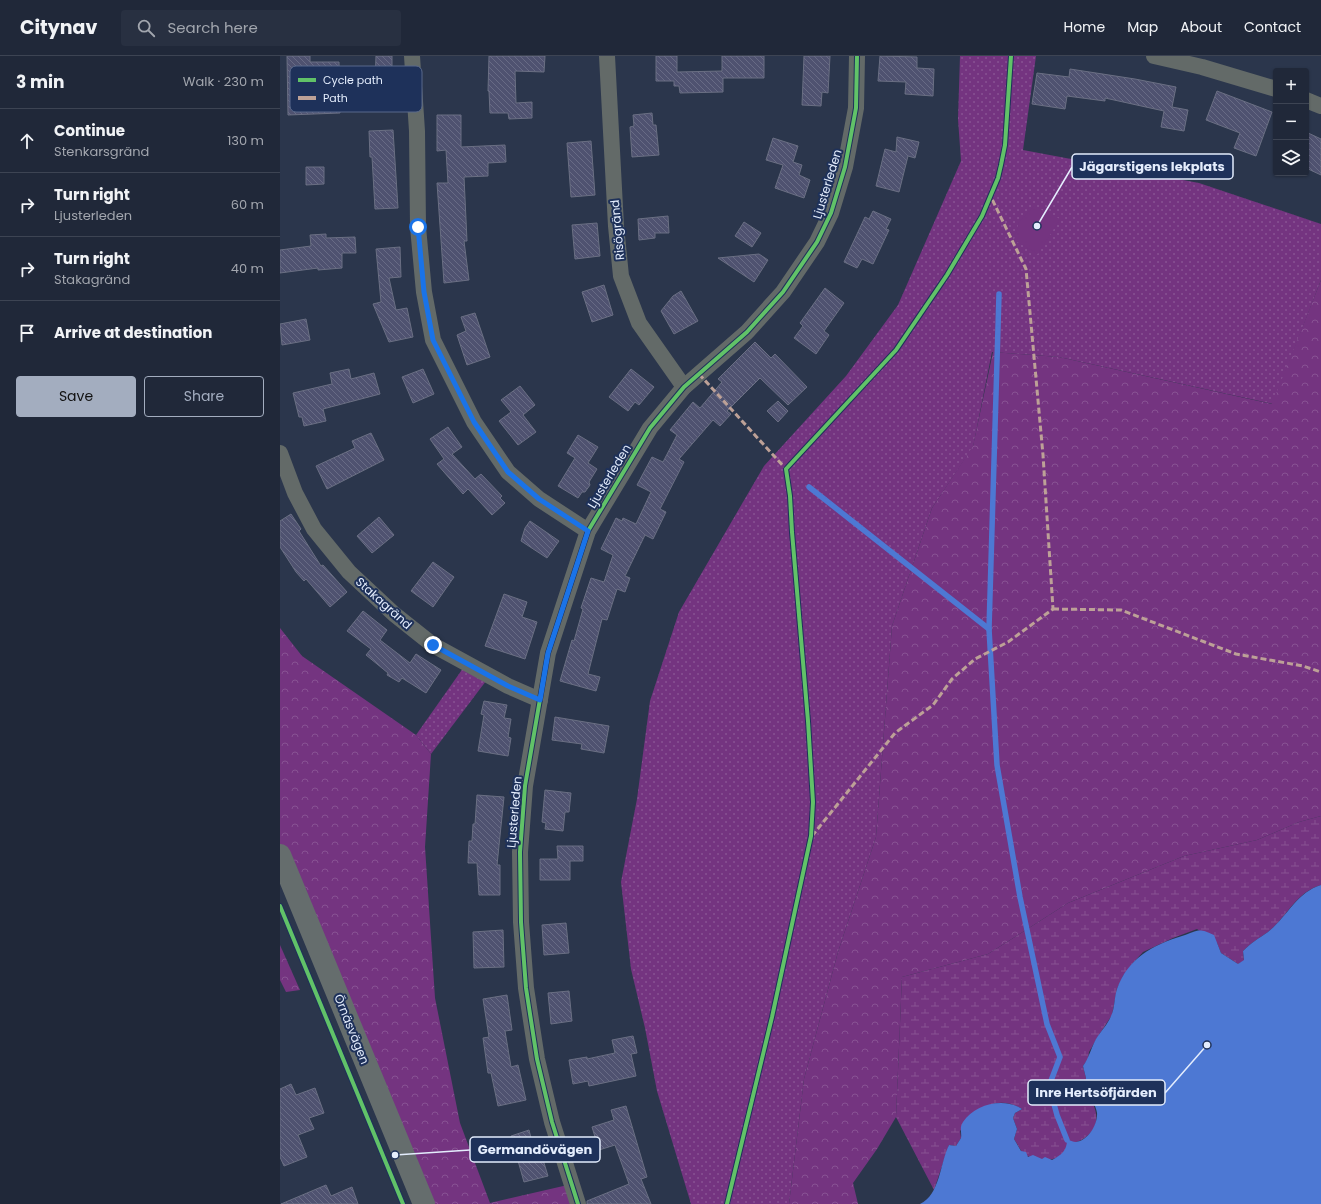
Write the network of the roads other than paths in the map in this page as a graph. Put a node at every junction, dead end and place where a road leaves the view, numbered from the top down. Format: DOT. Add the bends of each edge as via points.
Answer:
graph roads {
  1 [pos="412,56"];
  2 [pos="607,56"];
  3 [pos="857,56"];
  4 [pos="1154,56"];
  5 [pos="413,66"];
  6 [pos="1273,88"];
  7 [pos="1309,101"];
  8 [pos="1321,106"];
  9 [pos="416,112"];
  10 [pos="684,387"];
  11 [pos="280,454"];
  12 [pos="588,531"];
  13 [pos="540,700"];
  14 [pos="280,855"];
  15 [pos="424,1204"];
  16 [pos="578,1204"];
  1 -- 5 [label="street"];
  2 -- 10 [label="street, Risögränd" via="621,276 639,323"];
  3 -- 10 [label="street, Ljusterleden" via="856,108 845,167 831,213 817,242 783,292 747,332"];
  4 -- 6 [label="street"];
  7 -- 8 [label="street"];
  9 -- 12 [label="street" via="418,227 424,292 433,340 474,422 508,472 539,499"];
  10 -- 12 [label="street, Ljusterleden" via="650,428"];
  11 -- 13 [label="street, Stakagränd" via="295,493 314,529 349,572 394,614 433,645 508,686"];
  12 -- 13 [label="street, Ljusterleden" via="548,653"];
  13 -- 16 [label="street, Ljusterleden" via="525,786 520,852 522,937 526,988 537,1059 552,1122"];
  14 -- 15 [label="street, Örnäsvägen"];
}
